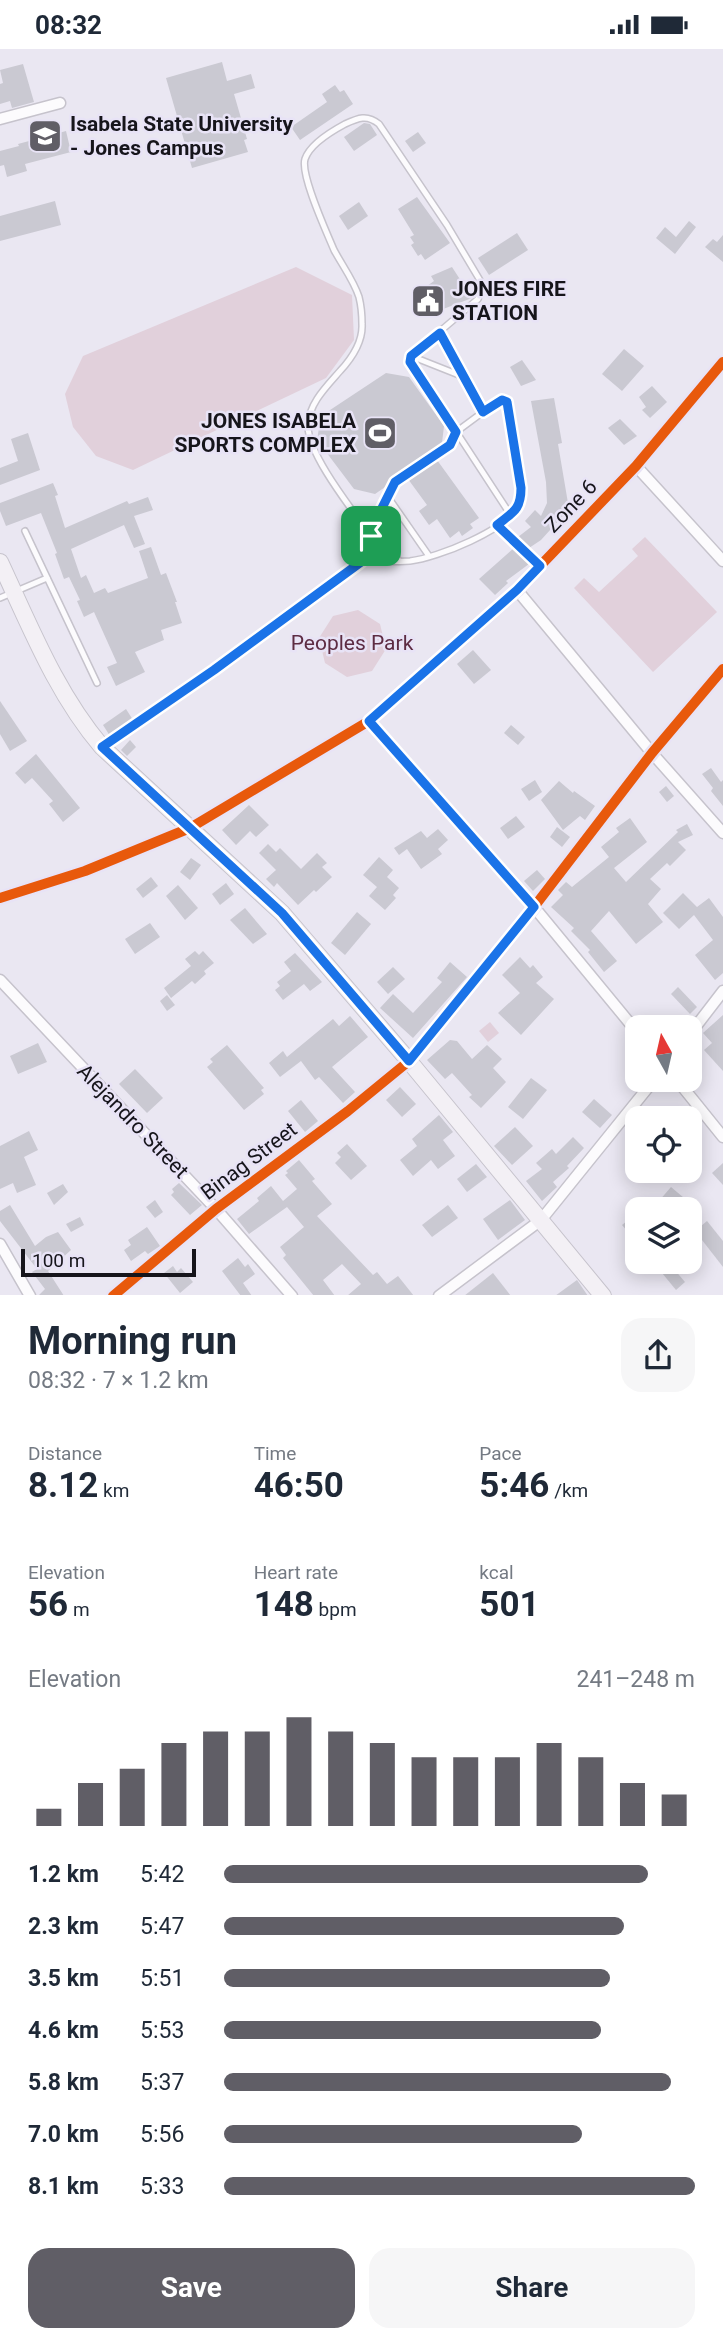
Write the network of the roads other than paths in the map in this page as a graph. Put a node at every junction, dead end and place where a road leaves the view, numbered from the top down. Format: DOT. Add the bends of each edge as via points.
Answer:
graph roads {
  1 [pos="60,103"];
  2 [pos="0,119"];
  3 [pos="440,333"];
  4 [pos="411,356"];
  5 [pos="723,362"];
  6 [pos="464,377"];
  7 [pos="483,412"];
  8 [pos="456,432"];
  9 [pos="636,466"];
  10 [pos="388,496"];
  11 [pos="510,515"];
  12 [pos="375,525"];
  13 [pos="497,525"];
  14 [pos="24,531"];
  15 [pos="371,536"];
  16 [pos="429,557"];
  17 [pos="399,561"];
  18 [pos="723,561"];
  19 [pos="0,562"];
  20 [pos="361,562"];
  21 [pos="540,566"];
  22 [pos="47,578"];
  23 [pos="517,590"];
  24 [pos="7,596"];
  25 [pos="723,669"];
  26 [pos="97,683"];
  27 [pos="369,721"];
  28 [pos="102,747"];
  29 [pos="652,753"];
  30 [pos="190,828"];
  31 [pos="723,833"];
  32 [pos="0,898"];
  33 [pos="534,907"];
  34 [pos="3,988"];
  35 [pos="723,991"];
  36 [pos="625,1017"];
  37 [pos="702,1018"];
  38 [pos="409,1061"];
  39 [pos="644,1092"];
  40 [pos="687,1092"];
  41 [pos="723,1137"];
  42 [pos="216,1209"];
  43 [pos="541,1220"];
  44 [pos="0,1244"];
  45 [pos="29,1295"];
  46 [pos="115,1295"];
  47 [pos="291,1295"];
  48 [pos="440,1295"];
  49 [pos="602,1295"];
  1 -- 2 [label="street"];
  3 -- 4 [label="lane"];
  3 -- 6 [label="lane"];
  3 -- 15 [label="lane" via="478,299 481,282 379,124 368,117 352,121 320,142 306,155 304,164 334,248 358,296 363,326 351,358 317,397 308,424 311,442 328,474"];
  4 -- 6 [label="lane"];
  4 -- 8 [label="lane" via="411,364"];
  5 -- 9 [label="street, Zone 6"];
  6 -- 7 [label="lane"];
  7 -- 8 [label="lane"];
  7 -- 11 [label="lane" via="502,400 507,402 521,488 521,503"];
  8 -- 10 [label="lane" via="450,445 395,482"];
  8 -- 11 [label="lane"];
  9 -- 18 [label="street"];
  9 -- 21 [label="street, Zone 6"];
  10 -- 12 [label="lane"];
  10 -- 16 [label="lane"];
  11 -- 13 [label="lane"];
  12 -- 15 [label="lane"];
  12 -- 17 [label="lane"];
  13 -- 16 [label="lane" via="462,546"];
  13 -- 21 [label="lane"];
  14 -- 22 [label="lane"];
  15 -- 20 [label="lane"];
  16 -- 17 [label="lane"];
  17 -- 20 [label="lane"];
  19 -- 24 [label="main road"];
  20 -- 28 [label="lane"];
  21 -- 23 [label="street, Zone 6"];
  22 -- 24 [label="lane"];
  22 -- 26 [label="lane"];
  23 -- 27 [label="street, Zone 6"];
  23 -- 29 [label="street"];
  24 -- 28 [label="main road" via="66,701"];
  25 -- 29 [label="street, Binag Street"];
  27 -- 30 [label="street, Zone 6"];
  27 -- 33 [label="street"];
  28 -- 30 [label="main road"];
  29 -- 31 [label="street"];
  29 -- 33 [label="street, Binag Street"];
  30 -- 32 [label="street, Zone 6" via="85,871"];
  30 -- 38 [label="main road" via="282,913"];
  33 -- 36 [label="street"];
  33 -- 38 [label="street, Binag Street"];
  34 -- 42 [label="street, Alejandro Street"];
  35 -- 37 [label="street"];
  38 -- 42 [label="street, Binag Street"];
  38 -- 43 [label="main road"];
  39 -- 43 [label="street"];
  40 -- 41 [label="street"];
  42 -- 46 [label="street, Binag Street"];
  42 -- 47 [label="street, Alejandro Street"];
  43 -- 48 [label="street"];
  43 -- 49 [label="main road"];
  44 -- 45 [label="street"];
}
